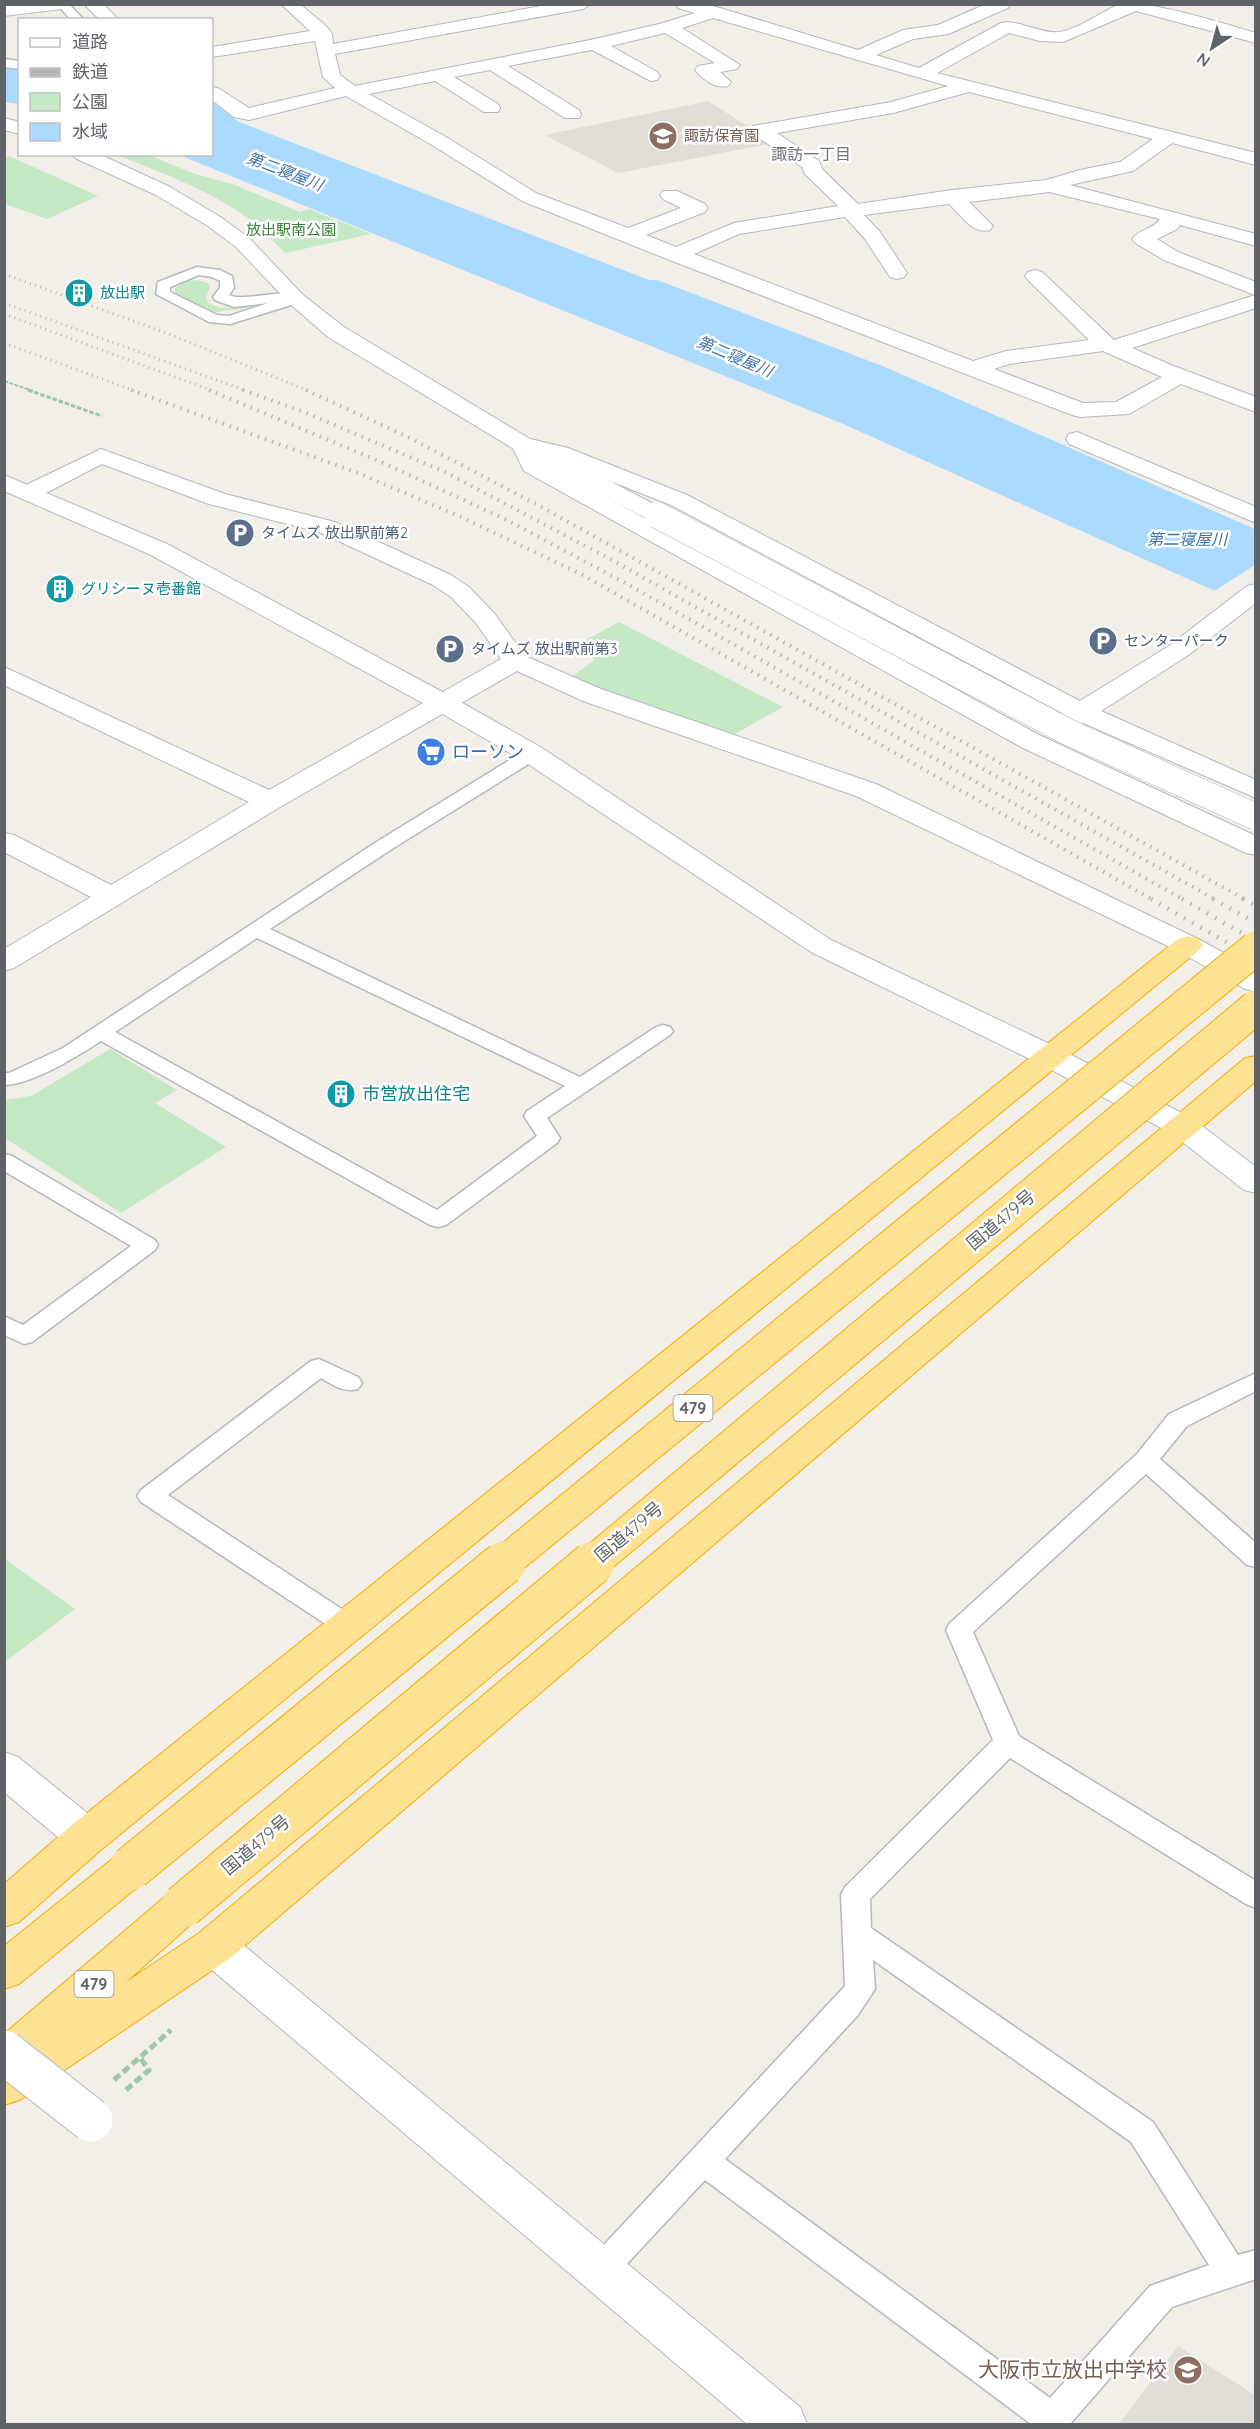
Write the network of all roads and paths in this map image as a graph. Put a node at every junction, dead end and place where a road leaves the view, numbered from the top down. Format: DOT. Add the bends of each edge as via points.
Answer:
graph roads {
  1 [pos="62,4"];
  2 [pos="92,4"];
  3 [pos="289,4"];
  4 [pos="583,4"];
  5 [pos="684,4"];
  6 [pos="1002,4"];
  7 [pos="1131,5"];
  8 [pos="560,6"];
  9 [pos="957,8"];
  10 [pos="4,11"];
  11 [pos="458,11"];
  12 [pos="714,12"];
  13 [pos="977,15"];
  14 [pos="76,18"];
  15 [pos="109,18"];
  16 [pos="477,24"];
  17 [pos="668,27"];
  18 [pos="1007,27"];
  19 [pos="782,32"];
  20 [pos="1256,38"];
  21 [pos="325,42"];
  22 [pos="595,44"];
  23 [pos="213,51"];
  24 [pos="714,55"];
  25 [pos="859,56"];
  26 [pos="492,64"];
  27 [pos="921,74"];
  28 [pos="438,75"];
  29 [pos="651,76"];
  30 [pos="722,82"];
  31 [pos="971,86"];
  32 [pos="351,91"];
  33 [pos="213,93"];
  34 [pos="491,108"];
  35 [pos="572,114"];
  36 [pos="1168,137"];
  37 [pos="86,156"];
  38 [pos="1256,159"];
  39 [pos="1049,186"];
  40 [pos="670,195"];
  41 [pos="952,196"];
  42 [pos="852,210"];
  43 [pos="1179,218"];
  44 [pos="983,226"];
  45 [pos="627,236"];
  46 [pos="1256,240"];
  47 [pos="674,255"];
  48 [pos="897,273"];
  49 [pos="1035,276"];
  50 [pos="1256,289"];
  51 [pos="296,299"];
  52 [pos="1256,301"];
  53 [pos="1109,345"];
  54 [pos="974,368"];
  55 [pos="1180,376"];
  56 [pos="4,381"];
  57 [pos="1256,381"];
  58 [pos="1220,393"];
  59 [pos="1256,405"];
  60 [pos="102,416"];
  61 [pos="1077,439"];
  62 [pos="522,444"];
  63 [pos="4,482"];
  64 [pos="30,492"];
  65 [pos="1256,516"];
  66 [pos="1246,598"];
  67 [pos="516,661"];
  68 [pos="4,675"];
  69 [pos="441,702"];
  70 [pos="1083,713"];
  71 [pos="1030,741"];
  72 [pos="532,754"];
  73 [pos="1256,790"];
  74 [pos="270,801"];
  75 [pos="1256,817"];
  76 [pos="4,841"];
  77 [pos="1256,847"];
  78 [pos="113,897"];
  79 [pos="255,930"];
  80 [pos="1188,945"];
  81 [pos="1256,948"];
  82 [pos="4,962"];
  83 [pos="1256,983"];
  84 [pos="1256,1007"];
  85 [pos="663,1031"];
  86 [pos="100,1032"];
  87 [pos="1051,1057"];
  88 [pos="1256,1065"];
  89 [pos="4,1079"];
  90 [pos="582,1086"];
  91 [pos="1182,1126"];
  92 [pos="4,1161"];
  93 [pos="1256,1183"];
  94 [pos="4,1324"];
  95 [pos="1256,1381"];
  96 [pos="350,1383"];
  97 [pos="1146,1460"];
  98 [pos="1256,1558"];
  99 [pos="348,1626"];
  100 [pos="1008,1743"];
  101 [pos="4,1768"];
  102 [pos="87,1837"];
  103 [pos="1256,1896"];
  104 [pos="4,1910"];
  105 [pos="858,1934"];
  106 [pos="214,1946"];
  107 [pos="4,1971"];
  108 [pos="180,2022"];
  109 [pos="4,2052"];
  110 [pos="141,2059"];
  111 [pos="4,2061"];
  112 [pos="149,2070"];
  113 [pos="4,2086"];
  114 [pos="98,2103"];
  115 [pos="702,2160"];
  116 [pos="1243,2268"];
  117 [pos="600,2271"];
  118 [pos="1050,2422"];
  119 [pos="783,2424"];
  1 -- 10 [label="street"];
  1 -- 14 [label="lane"];
  2 -- 15 [label="street"];
  3 -- 21 [label="street"];
  4 -- 8 [label="street"];
  5 -- 12 [label="street"];
  6 -- 13 [label="street"];
  7 -- 18 [label="street" via="1062,37"];
  7 -- 20 [label="street"];
  8 -- 16 [label="street"];
  9 -- 13 [label="street"];
  11 -- 16 [label="street"];
  12 -- 17 [label="street"];
  12 -- 19 [label="street"];
  13 -- 18 [label="street"];
  13 -- 25 [label="street" via="942,30 909,34"];
  16 -- 21 [label="street"];
  17 -- 22 [label="street"];
  17 -- 24 [label="street"];
  18 -- 27 [label="street"];
  19 -- 24 [label="street"];
  19 -- 25 [label="street"];
  21 -- 23 [label="street"];
  21 -- 32 [label="street" via="332,77"];
  22 -- 26 [label="street"];
  22 -- 29 [label="street"];
  24 -- 30 [label="street" via="731,65 704,70"];
  25 -- 27 [label="street"];
  26 -- 28 [label="street"];
  26 -- 35 [label="street"];
  27 -- 31 [label="street"];
  28 -- 32 [label="street"];
  28 -- 34 [label="street"];
  31 -- 36 [label="street"];
  31 -- 42 [label="street" via="893,107 760,130 812,165 812,170"];
  32 -- 33 [label="street" via="249,114 241,113"];
  32 -- 45 [label="street" via="530,197"];
  36 -- 38 [label="street"];
  36 -- 39 [label="street" via="1126,167"];
  37 -- 51 [label="street" via="163,190 215,222 243,243"];
  39 -- 41 [label="street"];
  39 -- 43 [label="street"];
  40 -- 45 [label="street" via="698,208"];
  41 -- 42 [label="street"];
  41 -- 44 [label="street"];
  42 -- 47 [label="street" via="734,229"];
  42 -- 48 [label="street"];
  43 -- 46 [label="street"];
  43 -- 50 [label="street" via="1142,239 1171,256"];
  45 -- 47 [label="street"];
  47 -- 54 [label="street"];
  49 -- 53 [label="street"];
  51 -- 51 [label="lane" via="230,320 214,319 172,300 162,290 163,285 205,271 227,279 227,288 220,297 234,303"];
  51 -- 62 [label="street" via="336,332"];
  52 -- 53 [label="street"];
  53 -- 54 [label="street" via="1006,358"];
  53 -- 55 [label="street"];
  54 -- 55 [label="street" via="1080,410 1121,409"];
  55 -- 58 [label="street"];
  56 -- 60 [label="path"];
  57 -- 58 [label="street"];
  58 -- 59 [label="street"];
  61 -- 65 [label="street"];
  62 -- 70 [label="street" via="560,453 679,500"];
  62 -- 71 [label="street" via="532,466"];
  62 -- 75 [label="street, bridge" via="1068,732"];
  63 -- 64 [label="street"];
  64 -- 67 [label="street" via="101,456 217,499 327,527 460,592"];
  64 -- 69 [label="street" via="158,549"];
  66 -- 70 [label="street" via="1179,651"];
  67 -- 69 [label="street"];
  67 -- 80 [label="street" via="592,695 866,790"];
  68 -- 74 [label="street"];
  69 -- 72 [label="street"];
  69 -- 74 [label="street"];
  70 -- 71 [label="street"];
  70 -- 73 [label="street"];
  71 -- 77 [label="street"];
  72 -- 79 [label="lane"];
  72 -- 87 [label="street" via="821,946"];
  74 -- 78 [label="street"];
  76 -- 78 [label="street"];
  78 -- 82 [label="street"];
  79 -- 86 [label="lane"];
  79 -- 90 [label="lane"];
  80 -- 83 [label="street"];
  80 -- 87 [label="highway"];
  81 -- 107 [label="highway, 479, bridge"];
  84 -- 111 [label="highway, 国道479号 / 479, bridge" via="183,1906"];
  85 -- 90 [label="lane"];
  86 -- 89 [label="lane" via="70,1052 13,1079"];
  86 -- 90 [label="lane" via="438,1221 549,1138 535,1116"];
  87 -- 91 [label="street"];
  87 -- 99 [label="highway"];
  88 -- 91 [label="highway"];
  91 -- 93 [label="street"];
  91 -- 106 [label="highway"];
  92 -- 94 [label="lane" via="147,1245 24,1336"];
  95 -- 97 [label="lane" via="1178,1420"];
  96 -- 99 [label="lane" via="319,1367 150,1496"];
  97 -- 98 [label="lane"];
  97 -- 100 [label="lane" via="959,1630"];
  99 -- 102 [label="highway"];
  100 -- 103 [label="lane"];
  100 -- 105 [label="lane" via="855,1895"];
  101 -- 102 [label="street"];
  102 -- 104 [label="highway"];
  105 -- 115 [label="lane" via="860,1989 848,2007"];
  105 -- 116 [label="lane" via="1142,2132"];
  106 -- 113 [label="highway"];
  106 -- 117 [label="street"];
  108 -- 110 [label="path"];
  109 -- 114 [label="street, bridge"];
  110 -- 112 [label="path"];
  110 -- 114 [label="path"];
  115 -- 117 [label="lane"];
  115 -- 118 [label="lane"];
  116 -- 118 [label="lane" via="1161,2296"];
  117 -- 119 [label="street"];
}
